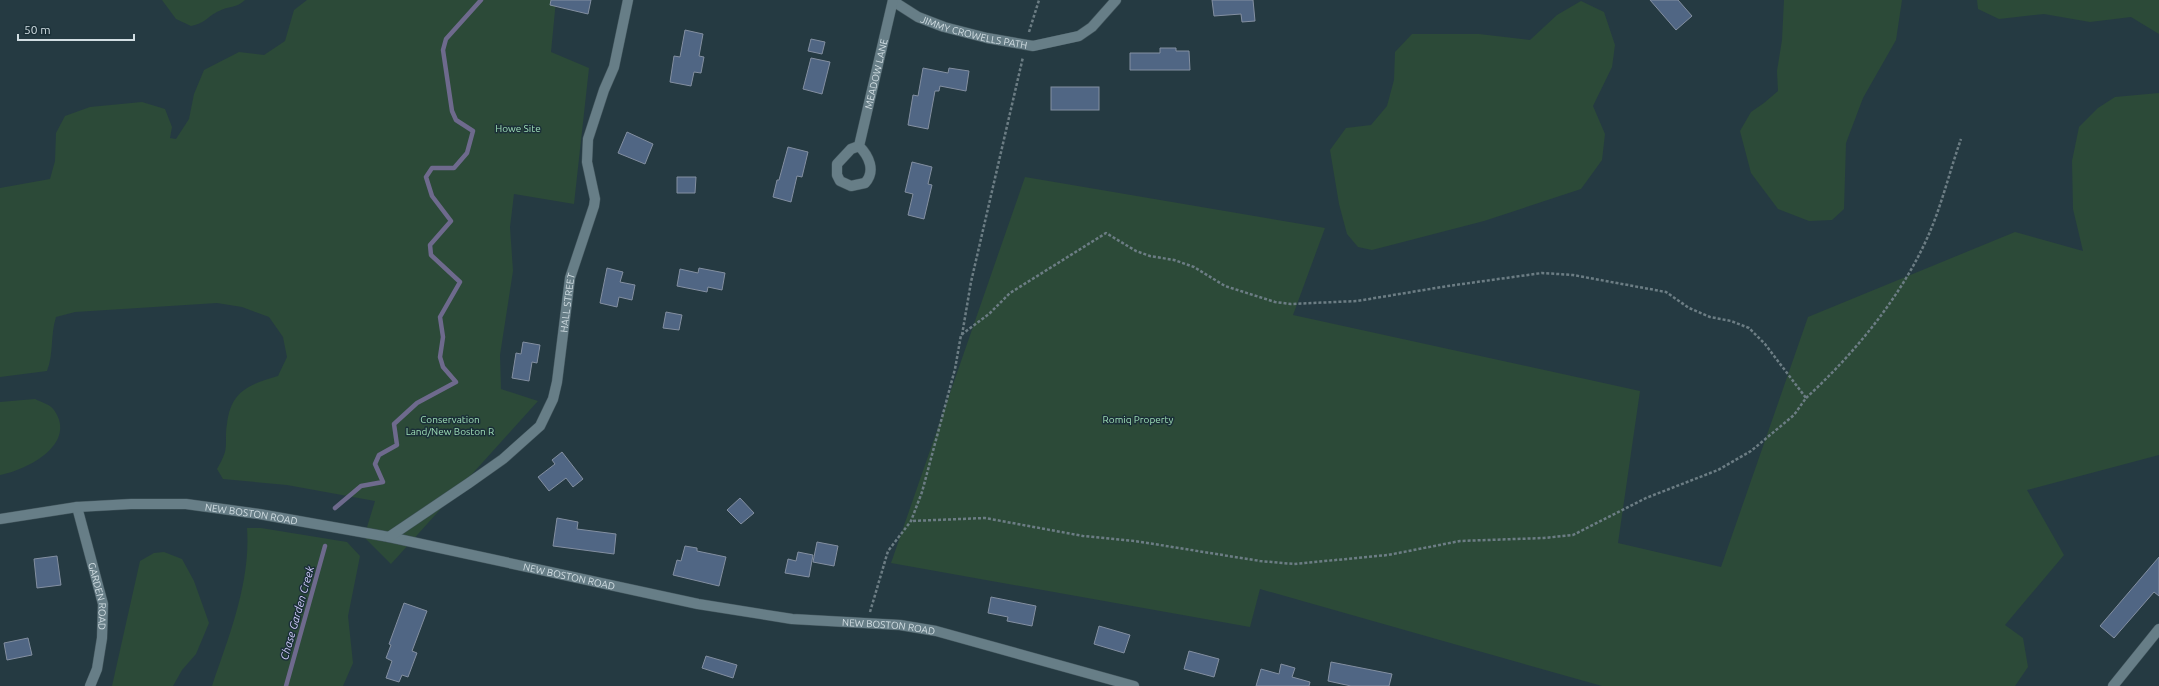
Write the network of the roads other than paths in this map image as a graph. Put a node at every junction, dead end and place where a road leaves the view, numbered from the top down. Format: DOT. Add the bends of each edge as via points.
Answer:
graph roads {
  1 [pos="628,0"];
  2 [pos="1116,0"];
  3 [pos="893,1"];
  4 [pos="858,146"];
  5 [pos="77,507"];
  6 [pos="0,519"];
  7 [pos="389,537"];
  8 [pos="2159,629"];
  9 [pos="90,686"];
  10 [pos="1134,686"];
  11 [pos="2113,686"];
  1 -- 7 [label="street, HALL STREET" via="614,67 588,139 587,162 595,198 594,206 570,278 557,382 547,412 540,426 503,458"];
  2 -- 3 [label="street, JIMMY CROWELLS PATH" via="1092,27 1079,36 1034,46 944,27 918,17"];
  3 -- 4 [label="street, MEADOW LANE"];
  5 -- 6 [label="street, NEW BOSTON ROAD"];
  5 -- 7 [label="street, NEW BOSTON ROAD" via="186,504"];
  5 -- 9 [label="street, GARDEN ROAD" via="103,604 101,646 97,669"];
  7 -- 10 [label="street, NEW BOSTON ROAD" via="698,604 792,619 900,624 936,631"];
  8 -- 11 [label="street"];
}
